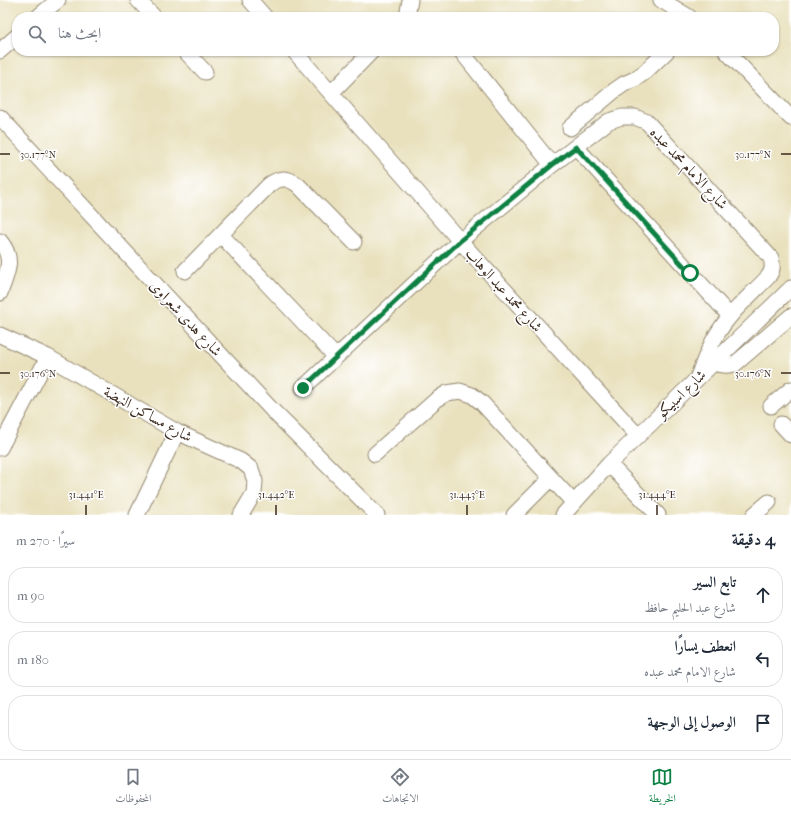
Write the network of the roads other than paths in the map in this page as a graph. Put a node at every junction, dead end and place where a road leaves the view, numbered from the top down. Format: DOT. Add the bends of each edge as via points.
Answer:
graph roads {
  1 [pos="58,0"];
  2 [pos="138,0"];
  3 [pos="250,0"];
  4 [pos="410,0"];
  5 [pos="661,0"];
  6 [pos="44,12"];
  7 [pos="149,12"];
  8 [pos="261,12"];
  9 [pos="408,12"];
  10 [pos="681,12"];
  11 [pos="12,40"];
  12 [pos="0,51"];
  13 [pos="190,56"];
  14 [pos="298,56"];
  15 [pos="367,56"];
  16 [pos="465,56"];
  17 [pos="661,56"];
  18 [pos="731,56"];
  19 [pos="206,72"];
  20 [pos="331,94"];
  21 [pos="0,117"];
  22 [pos="791,118"];
  23 [pos="570,128"];
  24 [pos="576,147"];
  25 [pos="552,165"];
  26 [pos="221,235"];
  27 [pos="0,241"];
  28 [pos="460,241"];
  29 [pos="354,242"];
  30 [pos="185,271"];
  31 [pos="791,288"];
  32 [pos="0,293"];
  33 [pos="730,316"];
  34 [pos="791,316"];
  35 [pos="0,335"];
  36 [pos="48,357"];
  37 [pos="336,357"];
  38 [pos="714,363"];
  39 [pos="697,379"];
  40 [pos="303,388"];
  41 [pos="791,389"];
  42 [pos="771,406"];
  43 [pos="177,432"];
  44 [pos="638,436"];
  45 [pos="0,448"];
  46 [pos="374,454"];
  47 [pos="609,464"];
  48 [pos="551,478"];
  49 [pos="768,502"];
  50 [pos="573,509"];
  51 [pos="137,515"];
  52 [pos="241,515"];
  53 [pos="377,515"];
  54 [pos="514,515"];
  55 [pos="563,515"];
  56 [pos="658,515"];
  57 [pos="754,515"];
  1 -- 6 [label="street"];
  2 -- 7 [label="street"];
  3 -- 8 [label="street"];
  4 -- 9 [label="street"];
  5 -- 10 [label="street"];
  11 -- 12 [label="street"];
  13 -- 19 [label="street"];
  14 -- 20 [label="street, شارع محمد عبد الوهاب"];
  15 -- 20 [label="street"];
  16 -- 25 [label="street"];
  17 -- 23 [label="street" via="645,72 614,91"];
  18 -- 22 [label="street"];
  20 -- 28 [label="street, شارع محمد عبد الوهاب"];
  21 -- 53 [label="street, شارع هدى شعراوى" via="267,405"];
  24 -- 25 [label="street, شارع الامام محمد عبده"];
  24 -- 33 [label="street"];
  24 -- 33 [label="street, شارع الامام محمد عبده" via="609,121 635,117 647,122 756,241 771,258 772,271"];
  25 -- 28 [label="street, شارع الامام محمد عبده"];
  26 -- 29 [label="street" via="269,185 284,178 298,185"];
  26 -- 30 [label="street"];
  26 -- 37 [label="street"];
  27 -- 32 [label="street" via="8,253 9,261"];
  28 -- 37 [label="street, شارع الامام محمد عبده"];
  28 -- 44 [label="street, شارع محمد عبد الوهاب"];
  31 -- 38 [label="street, شارع اسبيكو"];
  33 -- 39 [label="street, شارع الامام محمد عبده" via="716,336"];
  34 -- 38 [label="street" via="735,364 721,366"];
  35 -- 36 [label="street, شارع مساكن النهضة"];
  36 -- 43 [label="street, شارع مساكن النهضة"];
  36 -- 45 [label="street"];
  37 -- 40 [label="street, شارع الامام محمد عبده"];
  38 -- 39 [label="street, شارع اسبيكو"];
  39 -- 44 [label="street, شارع اسبيكو"];
  41 -- 42 [label="street"];
  43 -- 51 [label="street"];
  43 -- 52 [label="street, شارع مساكن النهضة" via="241,461 251,469 256,481 254,493"];
  44 -- 47 [label="street, شارع اسبيكو"];
  46 -- 48 [label="street" via="436,400 447,393 460,391 472,395 482,403"];
  47 -- 50 [label="street, شارع اسبيكو"];
  47 -- 56 [label="street"];
  48 -- 50 [label="street"];
  48 -- 54 [label="street"];
  49 -- 57 [label="street"];
  50 -- 55 [label="street, شارع اسبيكو"];
}
